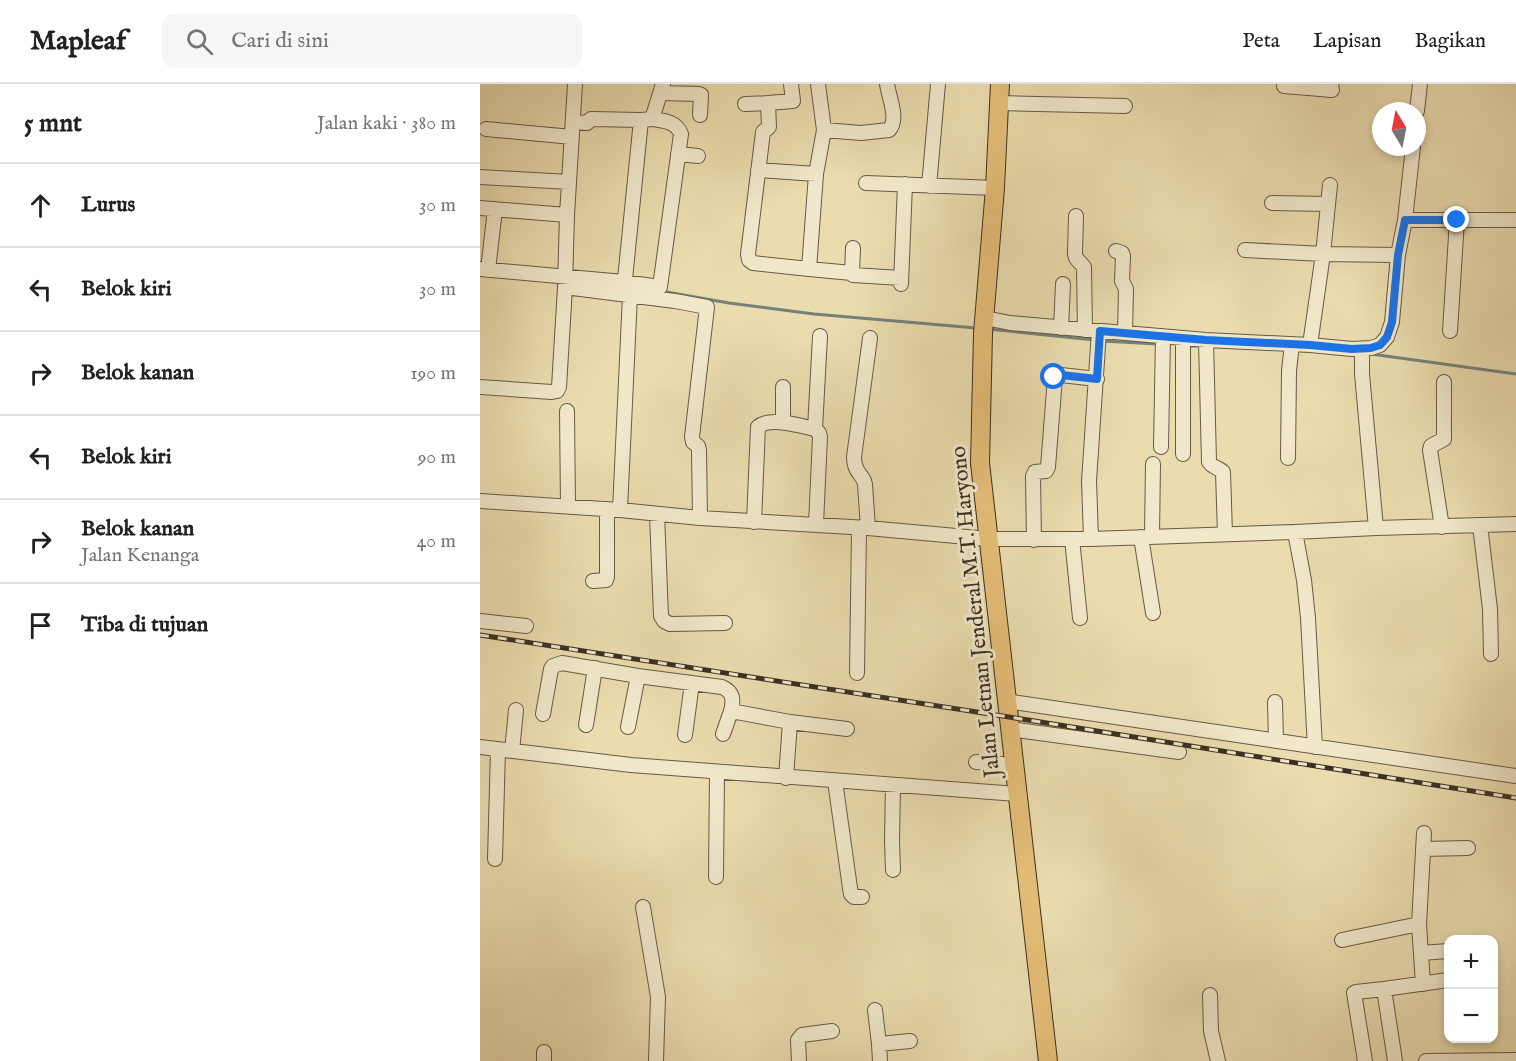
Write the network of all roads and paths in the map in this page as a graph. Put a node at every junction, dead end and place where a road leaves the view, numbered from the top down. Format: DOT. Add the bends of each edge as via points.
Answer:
graph roads {
  1 [pos="575,84"];
  2 [pos="791,84"];
  3 [pos="818,84"];
  4 [pos="887,84"];
  5 [pos="938,84"];
  6 [pos="1000,84"];
  7 [pos="1331,84"];
  8 [pos="1420,84"];
  9 [pos="1284,86"];
  10 [pos="662,88"];
  11 [pos="1418,102"];
  12 [pos="768,103"];
  13 [pos="999,103"];
  14 [pos="745,104"];
  15 [pos="1125,106"];
  16 [pos="700,115"];
  17 [pos="646,119"];
  18 [pos="573,122"];
  19 [pos="486,129"];
  20 [pos="824,130"];
  21 [pos="572,136"];
  22 [pos="678,154"];
  23 [pos="698,156"];
  24 [pos="1412,156"];
  25 [pos="758,170"];
  26 [pos="816,174"];
  27 [pos="480,177"];
  28 [pos="569,182"];
  29 [pos="866,183"];
  30 [pos="905,184"];
  31 [pos="1330,185"];
  32 [pos="929,186"];
  33 [pos="995,188"];
  34 [pos="1272,203"];
  35 [pos="1328,204"];
  36 [pos="480,208"];
  37 [pos="495,209"];
  38 [pos="567,215"];
  39 [pos="1076,216"];
  40 [pos="1405,220"];
  41 [pos="1457,220"];
  42 [pos="1516,220"];
  43 [pos="853,248"];
  44 [pos="1245,249"];
  45 [pos="1116,251"];
  46 [pos="1323,254"];
  47 [pos="1398,255"];
  48 [pos="809,269"];
  49 [pos="484,270"];
  50 [pos="852,273"];
  51 [pos="565,281"];
  52 [pos="1063,284"];
  53 [pos="625,290"];
  54 [pos="984,324"];
  55 [pos="1061,328"];
  56 [pos="1084,330"];
  57 [pos="1450,331"];
  58 [pos="1125,333"];
  59 [pos="820,336"];
  60 [pos="1099,337"];
  61 [pos="870,338"];
  62 [pos="1162,343"];
  63 [pos="1292,344"];
  64 [pos="1310,345"];
  65 [pos="1183,346"];
  66 [pos="1207,346"];
  67 [pos="1362,353"];
  68 [pos="1097,379"];
  69 [pos="1444,382"];
  70 [pos="480,387"];
  71 [pos="783,387"];
  72 [pos="567,411"];
  73 [pos="782,422"];
  74 [pos="815,429"];
  75 [pos="1161,447"];
  76 [pos="1183,454"];
  77 [pos="1288,458"];
  78 [pos="1153,464"];
  79 [pos="480,501"];
  80 [pos="568,507"];
  81 [pos="614,509"];
  82 [pos="657,514"];
  83 [pos="700,518"];
  84 [pos="754,522"];
  85 [pos="816,524"];
  86 [pos="1516,524"];
  87 [pos="1480,525"];
  88 [pos="1442,527"];
  89 [pos="863,528"];
  90 [pos="1376,528"];
  91 [pos="1295,532"];
  92 [pos="1225,534"];
  93 [pos="1147,537"];
  94 [pos="1072,539"];
  95 [pos="1091,539"];
  96 [pos="990,540"];
  97 [pos="1034,540"];
  98 [pos="593,581"];
  99 [pos="1153,613"];
  100 [pos="1080,618"];
  101 [pos="480,621"];
  102 [pos="725,623"];
  103 [pos="526,626"];
  104 [pos="1491,654"];
  105 [pos="595,668"];
  106 [pos="857,673"];
  107 [pos="638,676"];
  108 [pos="692,683"];
  109 [pos="1006,701"];
  110 [pos="1275,702"];
  111 [pos="516,710"];
  112 [pos="731,711"];
  113 [pos="543,714"];
  114 [pos="790,722"];
  115 [pos="586,725"];
  116 [pos="628,727"];
  117 [pos="847,729"];
  118 [pos="1010,729"];
  119 [pos="723,734"];
  120 [pos="685,735"];
  121 [pos="1276,741"];
  122 [pos="480,747"];
  123 [pos="1315,747"];
  124 [pos="505,750"];
  125 [pos="1179,752"];
  126 [pos="976,762"];
  127 [pos="1014,765"];
  128 [pos="717,772"];
  129 [pos="1516,776"];
  130 [pos="786,777"];
  131 [pos="836,781"];
  132 [pos="893,785"];
  133 [pos="1017,794"];
  134 [pos="1424,832"];
  135 [pos="1468,848"];
  136 [pos="1423,849"];
  137 [pos="495,859"];
  138 [pos="893,870"];
  139 [pos="716,878"];
  140 [pos="862,897"];
  141 [pos="643,907"];
  142 [pos="1419,924"];
  143 [pos="1342,940"];
  144 [pos="1444,951"];
  145 [pos="1421,953"];
  146 [pos="1444,981"];
  147 [pos="1423,984"];
  148 [pos="1383,989"];
  149 [pos="1210,995"];
  150 [pos="875,1010"];
  151 [pos="832,1031"];
  152 [pos="910,1041"];
  153 [pos="879,1044"];
  154 [pos="1516,1060"];
  155 [pos="656,1061"];
  156 [pos="799,1061"];
  157 [pos="880,1061"];
  158 [pos="1048,1061"];
  159 [pos="1218,1061"];
  160 [pos="1365,1061"];
  161 [pos="1395,1061"];
  162 [pos="1426,1061"];
  1 -- 18 [label="street"];
  2 -- 12 [label="street" via="793,100"];
  3 -- 20 [label="street"];
  4 -- 20 [label="street" via="894,119 892,128 861,133"];
  5 -- 32 [label="street"];
  6 -- 13 [label="main road, Jalan Letnan Jenderal M.T. Haryono"];
  7 -- 9 [label="street" via="1332,90"];
  8 -- 11 [label="street"];
  10 -- 16 [label="street" via="701,95"];
  10 -- 17 [label="street"];
  12 -- 14 [label="street"];
  12 -- 25 [label="street" via="769,127 764,132"];
  13 -- 15 [label="street"];
  13 -- 33 [label="main road, Jalan Letnan Jenderal M.T. Haryono"];
  17 -- 18 [label="street"];
  17 -- 22 [label="street" via="677,126 681,134"];
  17 -- 53 [label="street"];
  18 -- 21 [label="street"];
  19 -- 21 [label="street"];
  20 -- 26 [label="street"];
  21 -- 28 [label="street"];
  22 -- 23 [label="street"];
  22 -- 53 [label="street" via="660,287"];
  24 -- 40 [label="street"];
  25 -- 26 [label="street"];
  25 -- 48 [label="street" via="749,260"];
  26 -- 48 [label="street"];
  27 -- 28 [label="street"];
  28 -- 38 [label="street"];
  29 -- 30 [label="street"];
  30 -- 32 [label="street"];
  30 -- 50 [label="street" via="901,281"];
  31 -- 35 [label="street"];
  32 -- 33 [label="street"];
  33 -- 54 [label="main road, Jalan Letnan Jenderal M.T. Haryono"];
  34 -- 35 [label="street"];
  35 -- 46 [label="street"];
  36 -- 37 [label="street"];
  37 -- 38 [label="street"];
  37 -- 49 [label="street"];
  38 -- 51 [label="street"];
  39 -- 56 [label="street" via="1075,254 1084,267"];
  40 -- 41 [label="street"];
  40 -- 47 [label="street"];
  41 -- 42 [label="street"];
  41 -- 57 [label="street"];
  43 -- 50 [label="street"];
  44 -- 46 [label="street"];
  45 -- 58 [label="street" via="1123,256"];
  46 -- 47 [label="street"];
  46 -- 64 [label="street"];
  47 -- 67 [label="street" via="1387,337"];
  48 -- 50 [label="street"];
  49 -- 51 [label="street"];
  51 -- 53 [label="street"];
  51 -- 70 [label="street" via="557,391"];
  52 -- 55 [label="street"];
  53 -- 81 [label="street"];
  53 -- 83 [label="street" via="707,307 692,437 699,450"];
  54 -- 55 [label="street"];
  54 -- 96 [label="main road, Jalan Letnan Jenderal M.T. Haryono" via="980,464"];
  55 -- 56 [label="street"];
  56 -- 60 [label="street"];
  58 -- 60 [label="street"];
  58 -- 62 [label="street"];
  59 -- 74 [label="street"];
  60 -- 68 [label="street"];
  61 -- 89 [label="street" via="854,456 865,484"];
  62 -- 65 [label="street"];
  62 -- 75 [label="street"];
  63 -- 64 [label="street"];
  63 -- 66 [label="street"];
  63 -- 77 [label="street"];
  64 -- 67 [label="street"];
  65 -- 66 [label="street"];
  65 -- 76 [label="street"];
  66 -- 92 [label="street" via="1209,462 1223,472"];
  67 -- 90 [label="street"];
  68 -- 95 [label="street" via="1089,481"];
  68 -- 97 [label="street" via="1054,377 1048,467 1033,476"];
  69 -- 88 [label="street" via="1444,440 1433,444 1430,450"];
  71 -- 73 [label="street"];
  72 -- 80 [label="street"];
  73 -- 74 [label="street"];
  73 -- 84 [label="street" via="758,427"];
  74 -- 85 [label="street" via="820,437"];
  78 -- 93 [label="street"];
  79 -- 80 [label="street"];
  80 -- 81 [label="street"];
  81 -- 82 [label="street"];
  81 -- 98 [label="street" via="607,577"];
  82 -- 83 [label="street"];
  82 -- 102 [label="street" via="664,621"];
  83 -- 84 [label="street"];
  84 -- 85 [label="street"];
  85 -- 89 [label="street"];
  86 -- 87 [label="street"];
  87 -- 88 [label="street"];
  87 -- 104 [label="street"];
  88 -- 90 [label="street"];
  89 -- 96 [label="street"];
  89 -- 106 [label="street"];
  90 -- 91 [label="street"];
  91 -- 92 [label="street"];
  91 -- 123 [label="street" via="1308,618"];
  92 -- 93 [label="street"];
  93 -- 95 [label="street"];
  93 -- 99 [label="street"];
  94 -- 95 [label="street"];
  94 -- 97 [label="street"];
  94 -- 100 [label="street"];
  96 -- 97 [label="street"];
  96 -- 109 [label="main road, Jalan Letnan Jenderal M.T. Haryono"];
  101 -- 103 [label="street"];
  105 -- 107 [label="street"];
  105 -- 113 [label="street" via="562,663 553,666"];
  105 -- 115 [label="street"];
  107 -- 108 [label="street"];
  107 -- 116 [label="street"];
  108 -- 112 [label="street" via="726,689 733,698"];
  108 -- 120 [label="street"];
  109 -- 118 [label="main road, Jalan Letnan Jenderal M.T. Haryono"];
  109 -- 121 [label="street"];
  110 -- 121 [label="street"];
  111 -- 124 [label="street"];
  112 -- 114 [label="street"];
  112 -- 119 [label="street"];
  114 -- 117 [label="street"];
  114 -- 130 [label="street"];
  118 -- 125 [label="street"];
  118 -- 127 [label="main road, Jalan Letnan Jenderal M.T. Haryono"];
  121 -- 123 [label="street"];
  122 -- 124 [label="street"];
  123 -- 129 [label="street"];
  124 -- 128 [label="street"];
  124 -- 137 [label="street"];
  126 -- 127 [label="street"];
  127 -- 133 [label="main road, Jalan Letnan Jenderal M.T. Haryono"];
  128 -- 130 [label="street"];
  128 -- 139 [label="street"];
  130 -- 131 [label="street"];
  131 -- 132 [label="street"];
  131 -- 140 [label="street" via="851,894"];
  132 -- 133 [label="street"];
  132 -- 138 [label="street"];
  133 -- 158 [label="main road, Jalan Letnan Jenderal M.T. Haryono"];
  134 -- 136 [label="street"];
  135 -- 136 [label="street"];
  136 -- 142 [label="street"];
  141 -- 155 [label="street" via="657,997"];
  142 -- 143 [label="street"];
  142 -- 145 [label="street"];
  144 -- 145 [label="street"];
  145 -- 147 [label="street"];
  146 -- 147 [label="street"];
  147 -- 148 [label="street"];
  148 -- 160 [label="street" via="1354,993"];
  148 -- 161 [label="street"];
  149 -- 159 [label="street" via="1211,1030"];
  150 -- 153 [label="street"];
  151 -- 156 [label="street" via="802,1035 798,1040"];
  152 -- 153 [label="street"];
  153 -- 157 [label="street"];
  154 -- 162 [label="street"];
}
